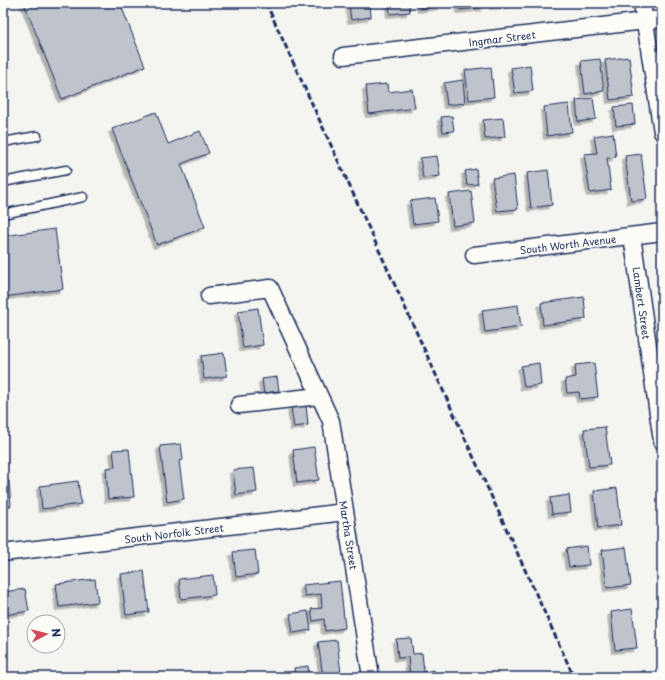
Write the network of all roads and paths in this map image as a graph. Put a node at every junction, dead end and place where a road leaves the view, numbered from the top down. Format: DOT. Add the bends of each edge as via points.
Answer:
graph roads {
  1 [pos="642,3"];
  2 [pos="662,19"];
  3 [pos="645,21"];
  4 [pos="343,56"];
  5 [pos="662,132"];
  6 [pos="38,136"];
  7 [pos="3,142"];
  8 [pos="66,170"];
  9 [pos="3,182"];
  10 [pos="83,197"];
  11 [pos="3,214"];
  12 [pos="662,232"];
  13 [pos="632,236"];
  14 [pos="474,255"];
  15 [pos="209,296"];
  16 [pos="319,396"];
  17 [pos="239,405"];
  18 [pos="662,441"];
  19 [pos="346,512"];
  20 [pos="3,553"];
  21 [pos="371,677"];
  1 -- 3 [label="street"];
  2 -- 3 [label="street, Ingmar Street"];
  3 -- 4 [label="street, Ingmar Street"];
  3 -- 5 [label="street"];
  6 -- 7 [label="lane"];
  8 -- 9 [label="lane"];
  10 -- 11 [label="lane"];
  12 -- 13 [label="street, South Worth Avenue"];
  13 -- 14 [label="street, South Worth Avenue"];
  13 -- 18 [label="street, Lambert Street"];
  15 -- 16 [label="street" via="270,288"];
  16 -- 17 [label="street"];
  16 -- 19 [label="street, Martha Street" via="331,421"];
  19 -- 20 [label="street, South Norfolk Street"];
  19 -- 21 [label="street, Martha Street"];
}
